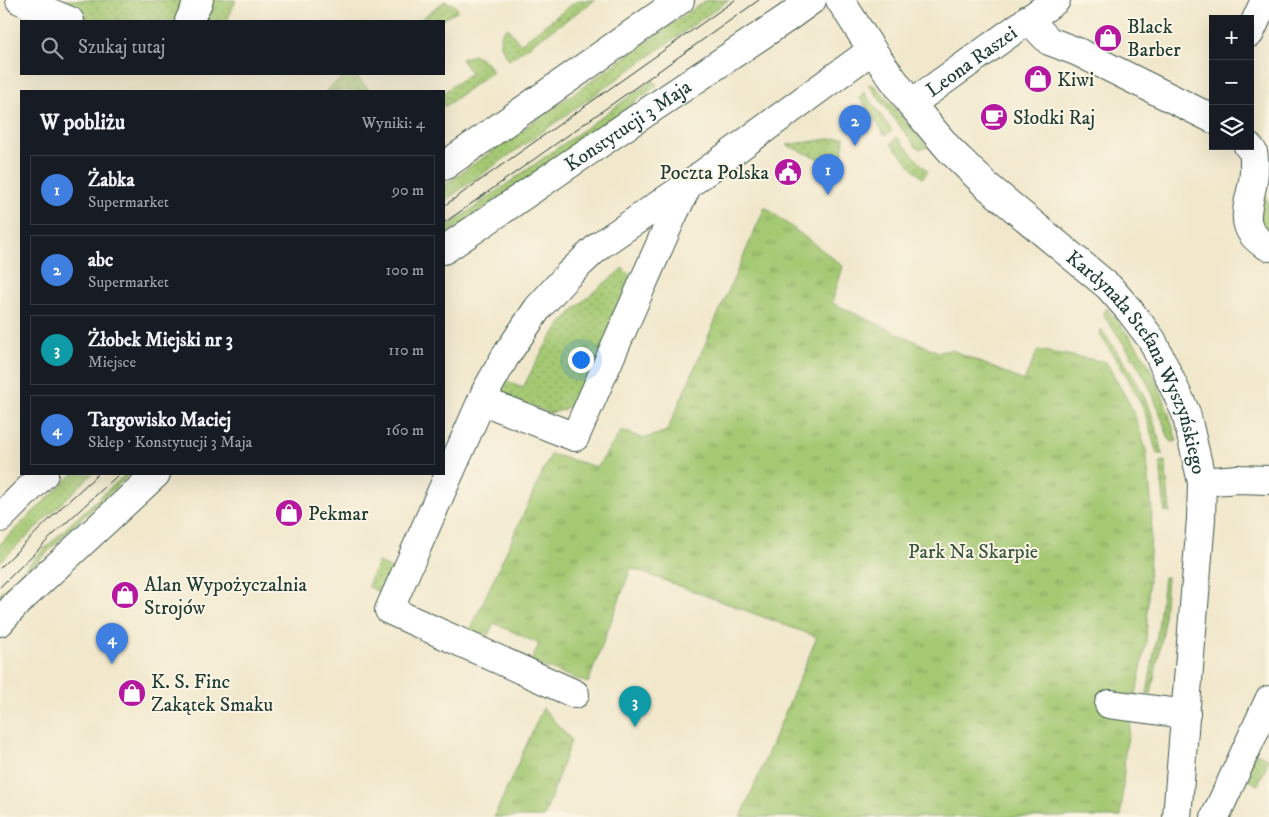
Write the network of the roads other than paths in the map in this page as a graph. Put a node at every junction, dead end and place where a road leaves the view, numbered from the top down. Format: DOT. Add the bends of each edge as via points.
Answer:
graph roads {
  1 [pos="20,0"];
  2 [pos="199,0"];
  3 [pos="680,0"];
  4 [pos="812,0"];
  5 [pos="840,0"];
  6 [pos="1056,0"];
  7 [pos="1265,0"];
  8 [pos="68,20"];
  9 [pos="189,20"];
  10 [pos="1028,20"];
  11 [pos="1254,24"];
  12 [pos="872,50"];
  13 [pos="911,104"];
  14 [pos="1209,117"];
  15 [pos="1251,150"];
  16 [pos="445,165"];
  17 [pos="689,184"];
  18 [pos="1269,247"];
  19 [pos="445,249"];
  20 [pos="483,401"];
  21 [pos="43,475"];
  22 [pos="155,475"];
  23 [pos="1269,480"];
  24 [pos="1202,482"];
  25 [pos="0,518"];
  26 [pos="0,622"];
  27 [pos="575,694"];
  28 [pos="1269,700"];
  29 [pos="1109,704"];
  30 [pos="1186,714"];
  31 [pos="1177,817"];
  32 [pos="1215,817"];
  1 -- 8 [label="street"];
  2 -- 9 [label="street"];
  3 -- 16 [label="street"];
  4 -- 19 [label="street, Konstytucji 3 Maja"];
  5 -- 12 [label="street, Kardynała Stefana Wyszyńskiego"];
  6 -- 10 [label="street, Leona Raszei"];
  7 -- 11 [label="street"];
  10 -- 13 [label="street, Leona Raszei"];
  10 -- 14 [label="street" via="1049,41"];
  12 -- 13 [label="street, Kardynała Stefana Wyszyńskiego"];
  12 -- 17 [label="street"];
  13 -- 24 [label="street, Kardynała Stefana Wyszyńskiego" via="948,148 986,185 1108,287 1130,311 1152,340 1186,413"];
  15 -- 18 [label="street" via="1254,170 1246,210 1247,222 1253,235"];
  17 -- 20 [label="street" via="600,245 556,287 505,357"];
  17 -- 20 [label="street" via="575,437"];
  20 -- 27 [label="street" via="389,610"];
  21 -- 25 [label="street"];
  22 -- 26 [label="street"];
  23 -- 24 [label="street"];
  24 -- 30 [label="street, Kardynała Stefana Wyszyńskiego"];
  28 -- 32 [label="street"];
  29 -- 30 [label="street"];
  30 -- 31 [label="street, Kardynała Stefana Wyszyńskiego"];
}
